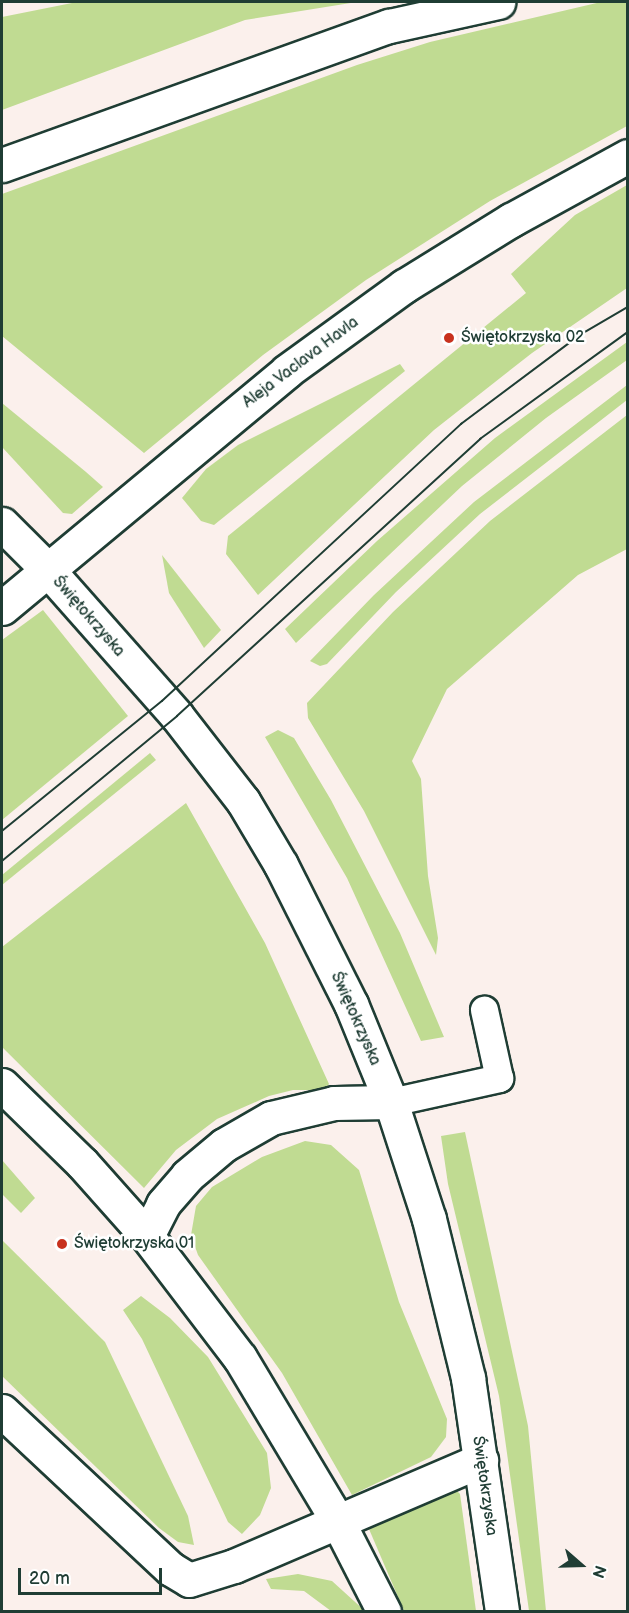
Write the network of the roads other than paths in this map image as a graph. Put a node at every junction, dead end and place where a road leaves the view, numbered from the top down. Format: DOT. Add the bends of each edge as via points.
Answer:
graph roads {
  1 [pos="498,2"];
  2 [pos="627,156"];
  3 [pos="2,165"];
  4 [pos="2,524"];
  5 [pos="47,570"];
  6 [pos="2,608"];
  7 [pos="484,1010"];
  8 [pos="2,1085"];
  9 [pos="391,1102"];
  10 [pos="147,1236"];
  11 [pos="2,1411"];
  12 [pos="481,1460"];
  13 [pos="338,1522"];
  14 [pos="384,1611"];
  15 [pos="502,1611"];
  1 -- 3 [label="main road" via="389,26"];
  2 -- 5 [label="main road, Aleja Vaclava Havla" via="511,220 404,286 287,371"];
  4 -- 5 [label="main road, Świętokrzyska"];
  5 -- 6 [label="main road, Aleja Vaclava Havla"];
  5 -- 9 [label="main road, Świętokrzyska" via="177,716 243,801 281,865 351,1004"];
  7 -- 9 [label="lane" via="499,1078"];
  8 -- 10 [label="main road" via="82,1163"];
  9 -- 10 [label="main road" via="334,1103 271,1118 224,1144 187,1176 163,1204"];
  9 -- 12 [label="main road, Świętokrzyska" via="429,1219 468,1378"];
  10 -- 13 [label="main road" via="240,1358"];
  11 -- 13 [label="main road" via="171,1569 189,1580"];
  12 -- 13 [label="main road"];
  12 -- 15 [label="main road, Świętokrzyska"];
  13 -- 14 [label="main road"];
}
